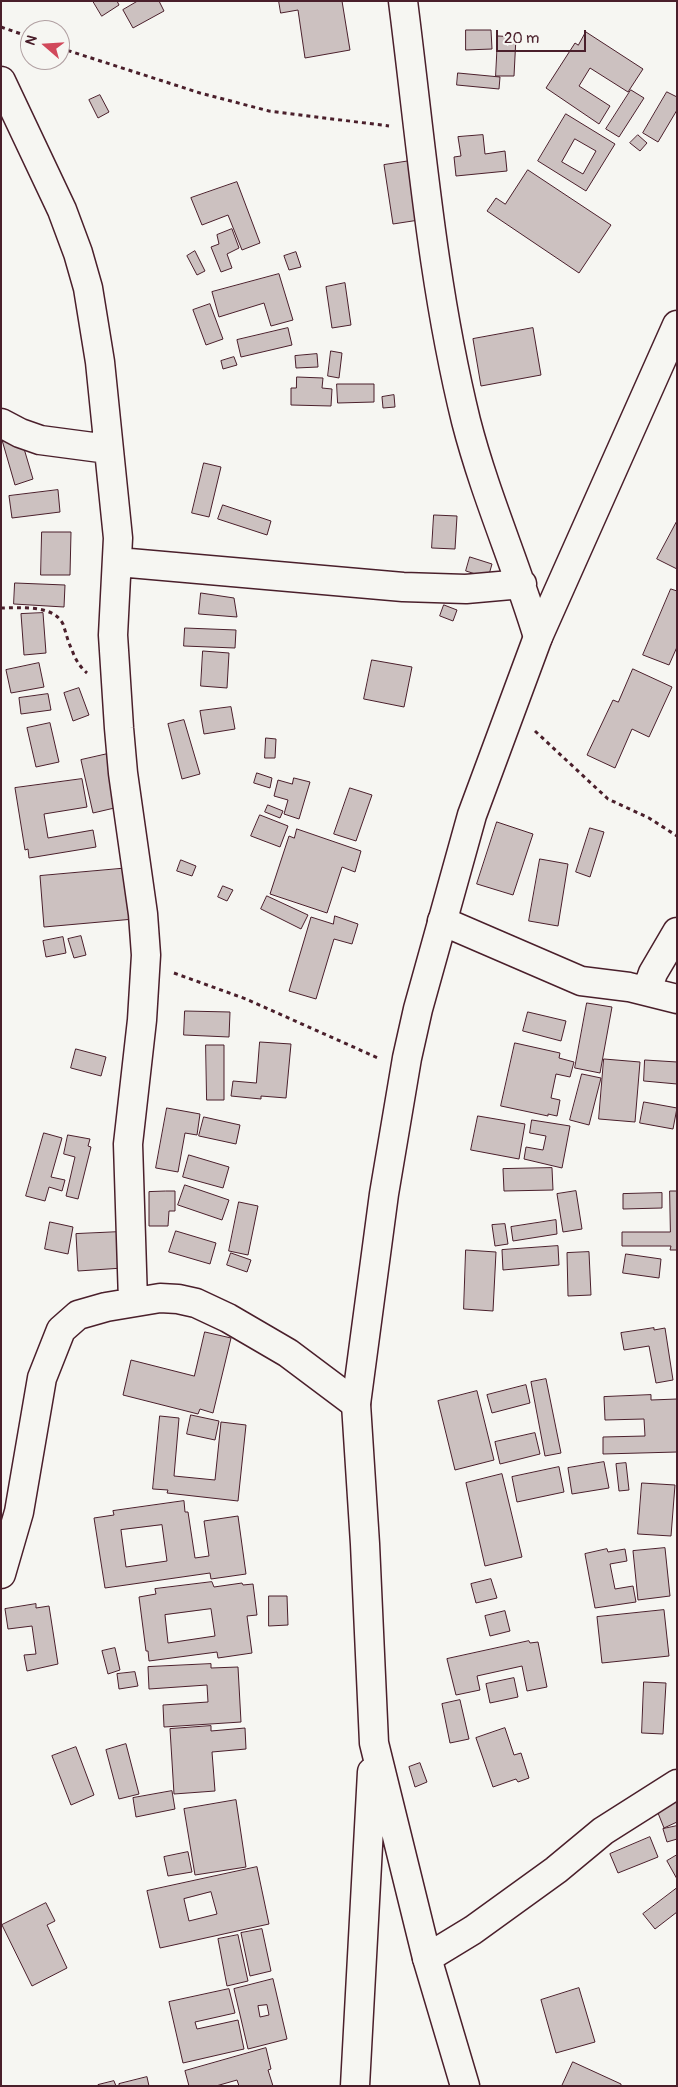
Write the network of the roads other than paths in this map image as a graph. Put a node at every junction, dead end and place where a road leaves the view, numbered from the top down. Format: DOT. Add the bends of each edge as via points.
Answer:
graph roads {
  1 [pos="403,1"];
  2 [pos="1,81"];
  3 [pos="677,325"];
  4 [pos="1,423"];
  5 [pos="108,449"];
  6 [pos="118,562"];
  7 [pos="522,584"];
  8 [pos="538,637"];
  9 [pos="442,921"];
  10 [pos="677,932"];
  11 [pos="647,990"];
  12 [pos="677,1000"];
  13 [pos="133,1302"];
  14 [pos="356,1404"];
  15 [pos="1,1574"];
  16 [pos="374,1743"];
  17 [pos="677,1784"];
  18 [pos="427,1958"];
  19 [pos="355,2086"];
  20 [pos="465,2086"];
  1 -- 7 [label="street" via="440,295 467,422 491,503"];
  2 -- 5 [label="street" via="62,210 84,272 96,328"];
  3 -- 8 [label="street"];
  4 -- 5 [label="street" via="40,440"];
  5 -- 6 [label="street"];
  6 -- 7 [label="street" via="403,587 466,589"];
  6 -- 13 [label="street" via="113,636 123,773 143,914 146,968 128,1144"];
  7 -- 8 [label="street"];
  8 -- 9 [label="street" via="472,815"];
  9 -- 11 [label="street" via="581,981"];
  9 -- 14 [label="street" via="405,1072 384,1194"];
  10 -- 11 [label="street"];
  11 -- 12 [label="street"];
  13 -- 14 [label="street" via="178,1299 228,1318 288,1353"];
  13 -- 15 [label="street" via="78,1315 61,1330 42,1378 19,1512"];
  14 -- 16 [label="street"];
  16 -- 18 [label="street"];
  16 -- 19 [label="street"];
  17 -- 18 [label="street" via="603,1831 556,1870 473,1930"];
  18 -- 20 [label="street"];
}
